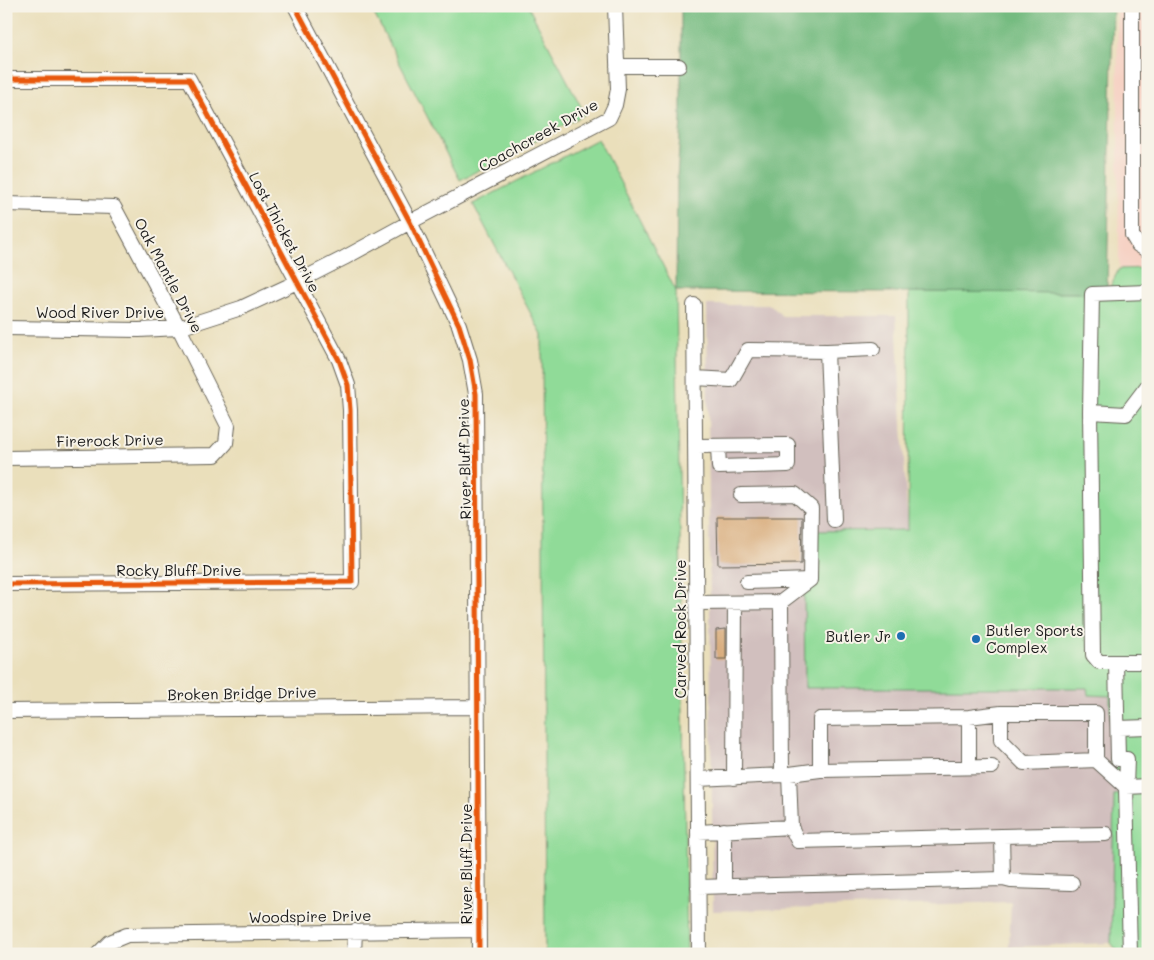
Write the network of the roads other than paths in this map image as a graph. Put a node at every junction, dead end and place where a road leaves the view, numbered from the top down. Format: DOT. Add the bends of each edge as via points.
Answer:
graph roads {
  1 [pos="296,6"];
  2 [pos="616,6"];
  3 [pos="1132,6"];
  4 [pos="617,66"];
  5 [pos="679,66"];
  6 [pos="6,79"];
  7 [pos="6,204"];
  8 [pos="410,222"];
  9 [pos="1148,251"];
  10 [pos="297,282"];
  11 [pos="1148,292"];
  12 [pos="694,305"];
  13 [pos="6,328"];
  14 [pos="179,328"];
  15 [pos="873,349"];
  16 [pos="827,351"];
  17 [pos="695,378"];
  18 [pos="1148,385"];
  19 [pos="1090,412"];
  20 [pos="695,446"];
  21 [pos="718,446"];
  22 [pos="215,455"];
  23 [pos="6,458"];
  24 [pos="741,495"];
  25 [pos="834,520"];
  26 [pos="810,580"];
  27 [pos="352,582"];
  28 [pos="747,582"];
  29 [pos="6,584"];
  30 [pos="781,602"];
  31 [pos="696,603"];
  32 [pos="735,603"];
  33 [pos="1116,662"];
  34 [pos="1148,663"];
  35 [pos="478,707"];
  36 [pos="6,711"];
  37 [pos="1001,713"];
  38 [pos="969,718"];
  39 [pos="1148,727"];
  40 [pos="1118,728"];
  41 [pos="1096,760"];
  42 [pos="992,767"];
  43 [pos="969,768"];
  44 [pos="820,770"];
  45 [pos="786,775"];
  46 [pos="734,778"];
  47 [pos="698,780"];
  48 [pos="1148,786"];
  49 [pos="1126,788"];
  50 [pos="791,827"];
  51 [pos="724,830"];
  52 [pos="698,832"];
  53 [pos="1106,834"];
  54 [pos="1002,836"];
  55 [pos="1003,878"];
  56 [pos="1072,883"];
  57 [pos="724,886"];
  58 [pos="698,887"];
  59 [pos="479,930"];
  60 [pos="354,931"];
  61 [pos="98,954"];
  62 [pos="354,954"];
  63 [pos="479,954"];
  64 [pos="699,954"];
  65 [pos="1130,954"];
  1 -- 8 [label="street, River Bluff Drive"];
  2 -- 4 [label="street, Coachcreek Drive"];
  3 -- 9 [label="street" via="1132,235 1138,245"];
  4 -- 5 [label="street"];
  4 -- 8 [label="street, Coachcreek Drive" via="618,89 608,118"];
  6 -- 10 [label="street, Lost Thicket Drive" via="189,79"];
  7 -- 14 [label="street, Oak Mantle Drive" via="114,207"];
  8 -- 10 [label="street, Wood River Drive"];
  8 -- 35 [label="street, River Bluff Drive" via="460,325 476,394"];
  10 -- 14 [label="street, Wood River Drive" via="241,308"];
  10 -- 27 [label="street, Lost Thicket Drive" via="339,360 348,385"];
  11 -- 19 [label="street" via="1092,294"];
  12 -- 17 [label="street, Carved Rock Drive"];
  13 -- 14 [label="street, Wood River Drive"];
  14 -- 22 [label="street, Oak Mantle Drive" via="228,426 226,443"];
  15 -- 16 [label="street"];
  16 -- 17 [label="street" via="748,350 731,380"];
  16 -- 25 [label="street"];
  17 -- 20 [label="street, Carved Rock Drive"];
  18 -- 19 [label="street" via="1126,414"];
  19 -- 33 [label="street" via="1093,655 1099,662"];
  20 -- 21 [label="street"];
  20 -- 31 [label="street, Carved Rock Drive"];
  21 -- 21 [label="street" via="788,445 788,465 719,467"];
  22 -- 23 [label="street, Firerock Drive"];
  24 -- 26 [label="street" via="795,494 811,508"];
  26 -- 28 [label="street"];
  26 -- 30 [label="street"];
  27 -- 29 [label="street, Rocky Bluff Drive"];
  30 -- 32 [label="street"];
  30 -- 45 [label="street"];
  31 -- 32 [label="street"];
  31 -- 47 [label="street, Carved Rock Drive"];
  32 -- 46 [label="street"];
  33 -- 34 [label="street"];
  33 -- 40 [label="street"];
  35 -- 36 [label="street, Broken Bridge Drive"];
  35 -- 59 [label="street, River Bluff Drive"];
  37 -- 38 [label="street"];
  37 -- 41 [label="street" via="1001,740 1024,763"];
  37 -- 41 [label="street" via="1096,713"];
  38 -- 43 [label="street"];
  38 -- 44 [label="street" via="820,718"];
  39 -- 40 [label="street"];
  40 -- 49 [label="street" via="1118,760 1127,759"];
  41 -- 49 [label="street"];
  42 -- 43 [label="street"];
  43 -- 44 [label="street"];
  44 -- 45 [label="street"];
  45 -- 46 [label="street"];
  45 -- 50 [label="street"];
  46 -- 47 [label="street"];
  47 -- 52 [label="street, Carved Rock Drive"];
  48 -- 49 [label="street"];
  49 -- 65 [label="street"];
  50 -- 51 [label="street"];
  50 -- 54 [label="street" via="798,842"];
  51 -- 52 [label="street"];
  51 -- 57 [label="street"];
  52 -- 58 [label="street, Carved Rock Drive"];
  53 -- 54 [label="street"];
  54 -- 55 [label="street"];
  55 -- 56 [label="street"];
  55 -- 57 [label="street"];
  57 -- 58 [label="street"];
  58 -- 64 [label="street, Carved Rock Drive"];
  59 -- 60 [label="street, Woodspire Drive"];
  59 -- 63 [label="street, River Bluff Drive"];
  60 -- 61 [label="street, Woodspire Drive" via="127,935 110,942"];
  60 -- 62 [label="street"];
}
